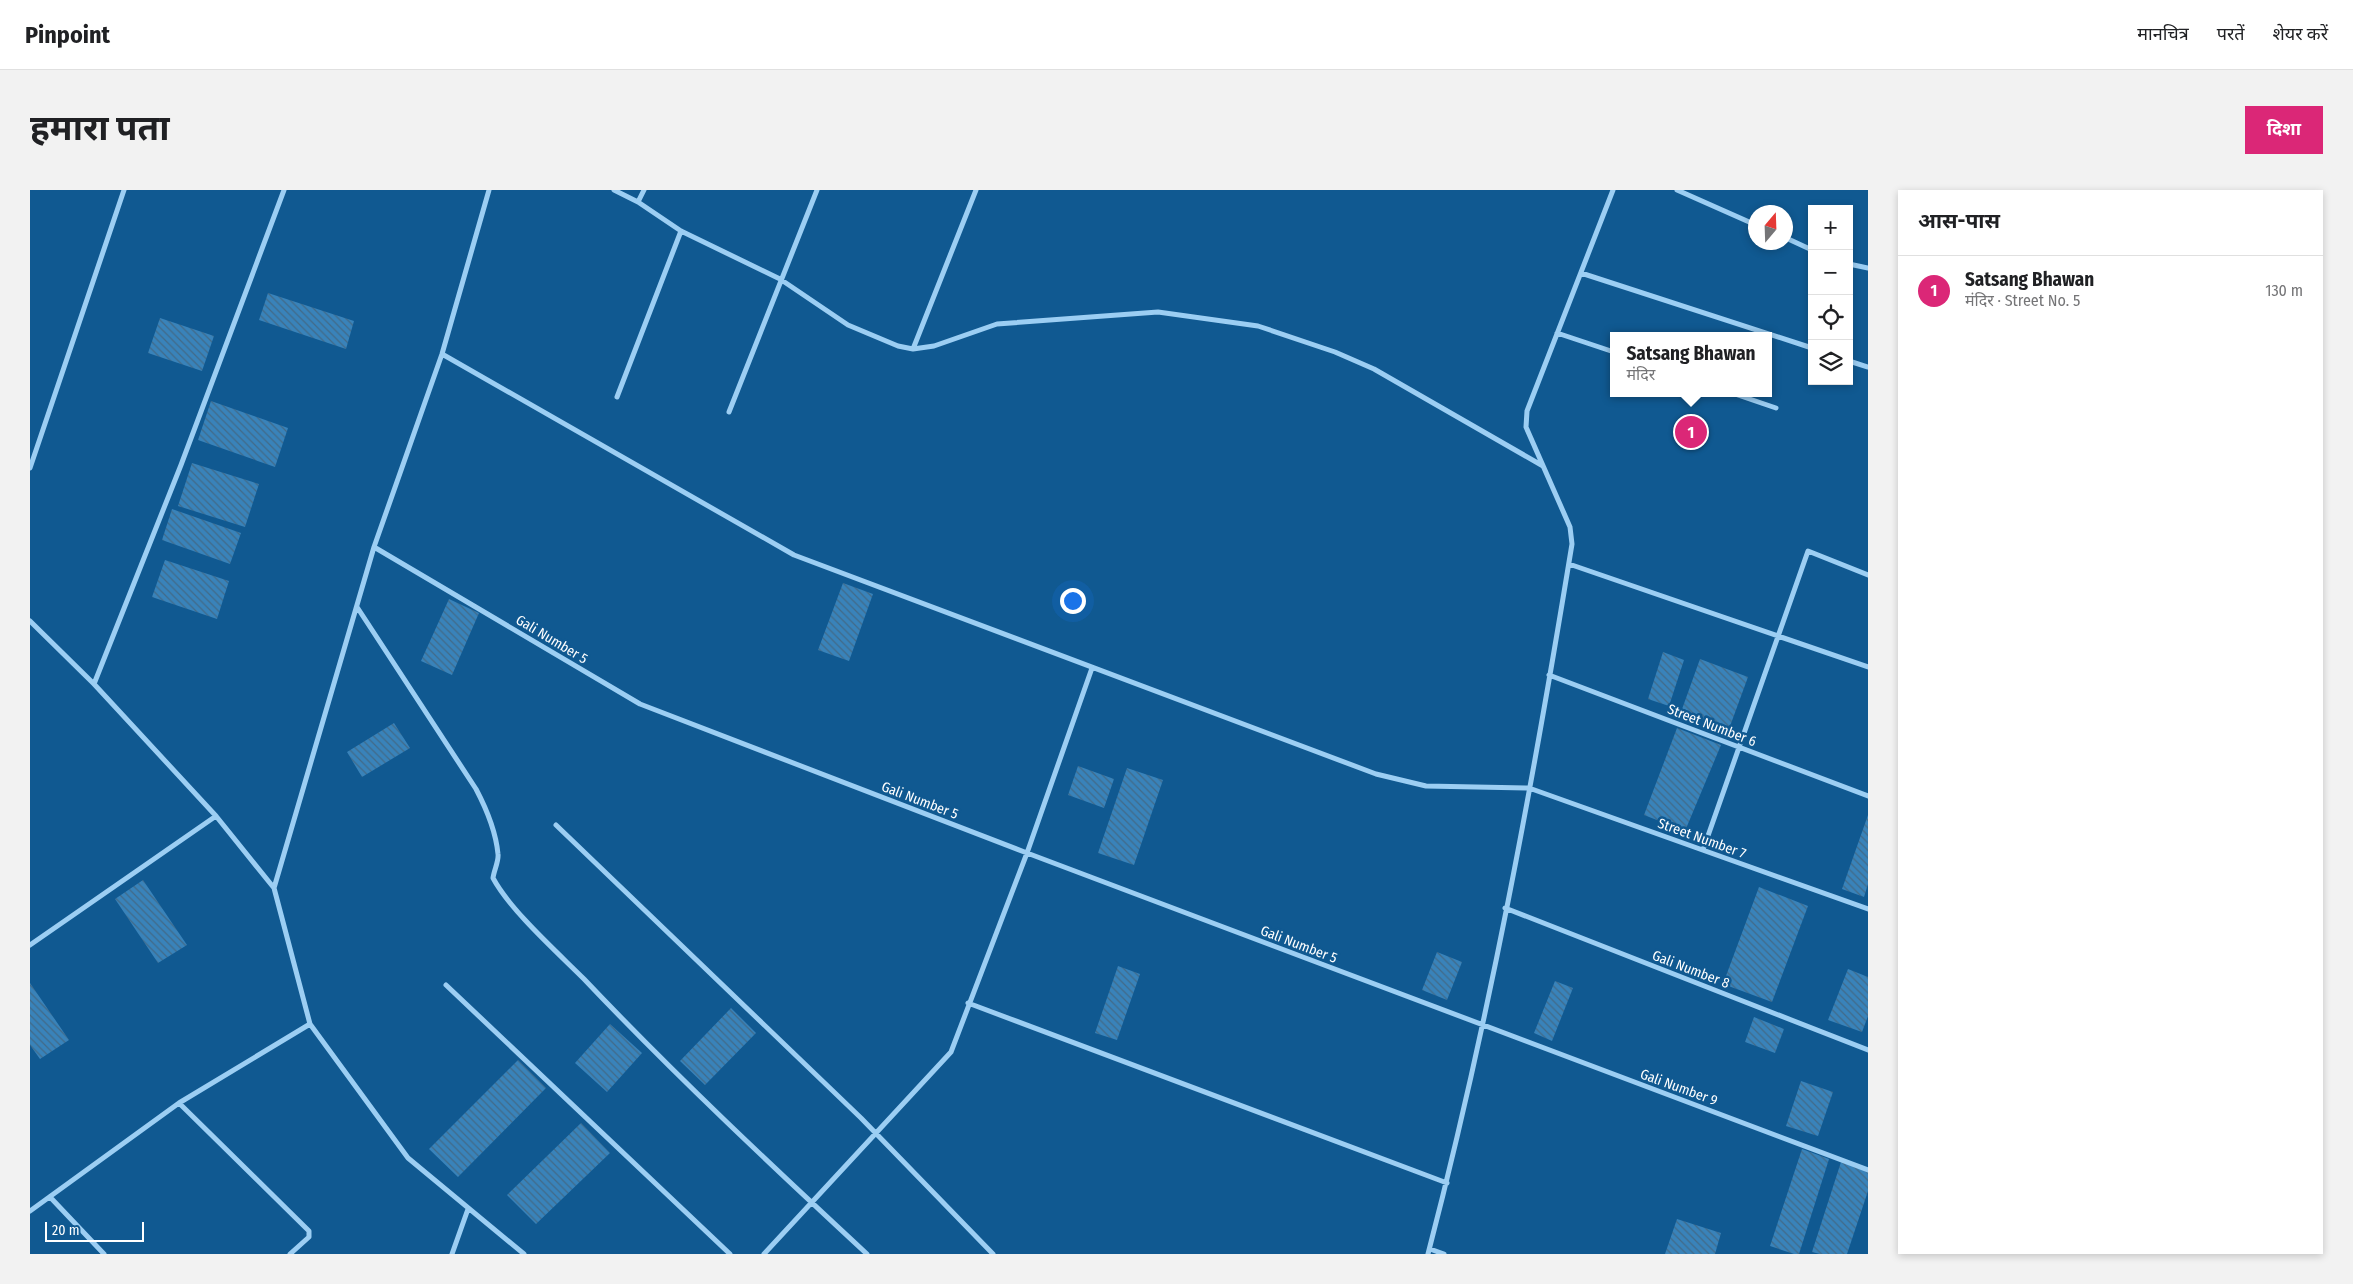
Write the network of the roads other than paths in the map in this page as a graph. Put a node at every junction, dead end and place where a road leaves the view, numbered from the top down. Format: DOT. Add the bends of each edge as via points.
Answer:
graph roads {
  1 [pos="124,190"];
  2 [pos="284,190"];
  3 [pos="489,190"];
  4 [pos="614,190"];
  5 [pos="644,190"];
  6 [pos="817,190"];
  7 [pos="976,190"];
  8 [pos="1613,190"];
  9 [pos="1676,190"];
  10 [pos="638,202"];
  11 [pos="1748,222"];
  12 [pos="681,231"];
  13 [pos="1793,241"];
  14 [pos="1808,248"];
  15 [pos="1853,265"];
  16 [pos="1868,268"];
  17 [pos="1581,273"];
  18 [pos="780,278"];
  19 [pos="1763,332"];
  20 [pos="1557,333"];
  21 [pos="1772,335"];
  22 [pos="1808,347"];
  23 [pos="914,349"];
  24 [pos="1610,351"];
  25 [pos="442,354"];
  26 [pos="1853,362"];
  27 [pos="1868,367"];
  28 [pos="617,397"];
  29 [pos="1744,397"];
  30 [pos="1776,408"];
  31 [pos="729,412"];
  32 [pos="1544,466"];
  33 [pos="30,468"];
  34 [pos="374,547"];
  35 [pos="1569,564"];
  36 [pos="1868,575"];
  37 [pos="357,607"];
  38 [pos="30,621"];
  39 [pos="1777,636"];
  40 [pos="1868,667"];
  41 [pos="1092,668"];
  42 [pos="1549,675"];
  43 [pos="94,684"];
  44 [pos="1739,747"];
  45 [pos="1529,788"];
  46 [pos="1868,796"];
  47 [pos="216,816"];
  48 [pos="556,825"];
  49 [pos="1703,850"];
  50 [pos="1027,853"];
  51 [pos="274,888"];
  52 [pos="1505,908"];
  53 [pos="1868,909"];
  54 [pos="30,946"];
  55 [pos="446,985"];
  56 [pos="968,1004"];
  57 [pos="310,1024"];
  58 [pos="1482,1026"];
  59 [pos="1868,1050"];
  60 [pos="179,1103"];
  61 [pos="875,1133"];
  62 [pos="1868,1170"];
  63 [pos="1447,1183"];
  64 [pos="50,1197"];
  65 [pos="810,1202"];
  66 [pos="468,1209"];
  67 [pos="30,1211"];
  68 [pos="1429,1251"];
  69 [pos="104,1254"];
  70 [pos="290,1254"];
  71 [pos="452,1254"];
  72 [pos="524,1254"];
  73 [pos="730,1254"];
  74 [pos="764,1254"];
  75 [pos="867,1254"];
  76 [pos="994,1254"];
  77 [pos="1444,1254"];
  1 -- 33 [label="street"];
  2 -- 43 [label="street" via="181,465"];
  3 -- 25 [label="street"];
  4 -- 10 [label="street"];
  5 -- 10 [label="street"];
  6 -- 18 [label="street"];
  7 -- 23 [label="street"];
  8 -- 17 [label="street"];
  9 -- 11 [label="street"];
  10 -- 12 [label="street"];
  12 -- 18 [label="street"];
  12 -- 28 [label="street"];
  13 -- 14 [label="street"];
  15 -- 16 [label="street"];
  17 -- 19 [label="street"];
  17 -- 20 [label="street"];
  18 -- 23 [label="street" via="848,325 898,346"];
  18 -- 31 [label="street"];
  20 -- 24 [label="street"];
  20 -- 32 [label="street" via="1527,411 1526,427"];
  21 -- 22 [label="street"];
  23 -- 32 [label="street" via="934,346 997,324 1158,312 1258,326 1374,369"];
  25 -- 34 [label="street"];
  25 -- 41 [label="street, Street Number 7" via="794,555"];
  26 -- 27 [label="street"];
  29 -- 30 [label="street"];
  32 -- 35 [label="street" via="1570,527"];
  34 -- 37 [label="street"];
  34 -- 50 [label="street, Gali Number 5" via="640,704"];
  35 -- 39 [label="street"];
  35 -- 42 [label="street"];
  36 -- 39 [label="street" via="1808,551"];
  37 -- 51 [label="street"];
  37 -- 65 [label="street" via="483,802 498,856 493,878 497,885 664,1063"];
  38 -- 43 [label="street"];
  39 -- 40 [label="street"];
  39 -- 44 [label="street"];
  41 -- 45 [label="street, Street Number 7" via="1376,774 1426,786"];
  41 -- 50 [label="street"];
  42 -- 44 [label="street, Street Number 6"];
  42 -- 45 [label="street"];
  43 -- 47 [label="street"];
  44 -- 46 [label="street, Street Number 6"];
  44 -- 49 [label="street"];
  45 -- 49 [label="street, Street Number 7"];
  45 -- 52 [label="street"];
  47 -- 51 [label="street"];
  47 -- 54 [label="street"];
  48 -- 61 [label="street"];
  49 -- 53 [label="street, Street Number 7"];
  50 -- 56 [label="street"];
  50 -- 58 [label="street, Gali Number 5"];
  51 -- 57 [label="street"];
  52 -- 58 [label="street"];
  52 -- 59 [label="street, Gali Number 8"];
  55 -- 73 [label="street"];
  56 -- 61 [label="street" via="951,1052"];
  56 -- 63 [label="street"];
  57 -- 60 [label="street"];
  57 -- 66 [label="street" via="408,1158"];
  58 -- 62 [label="street, Gali Number 9"];
  58 -- 63 [label="street"];
  60 -- 64 [label="street"];
  60 -- 70 [label="street" via="309,1231 306,1242"];
  61 -- 65 [label="street"];
  61 -- 76 [label="street"];
  63 -- 68 [label="street"];
  64 -- 67 [label="street"];
  64 -- 69 [label="street"];
  65 -- 74 [label="street"];
  65 -- 75 [label="street"];
  66 -- 71 [label="street"];
  66 -- 72 [label="street"];
  68 -- 77 [label="street"];
}
